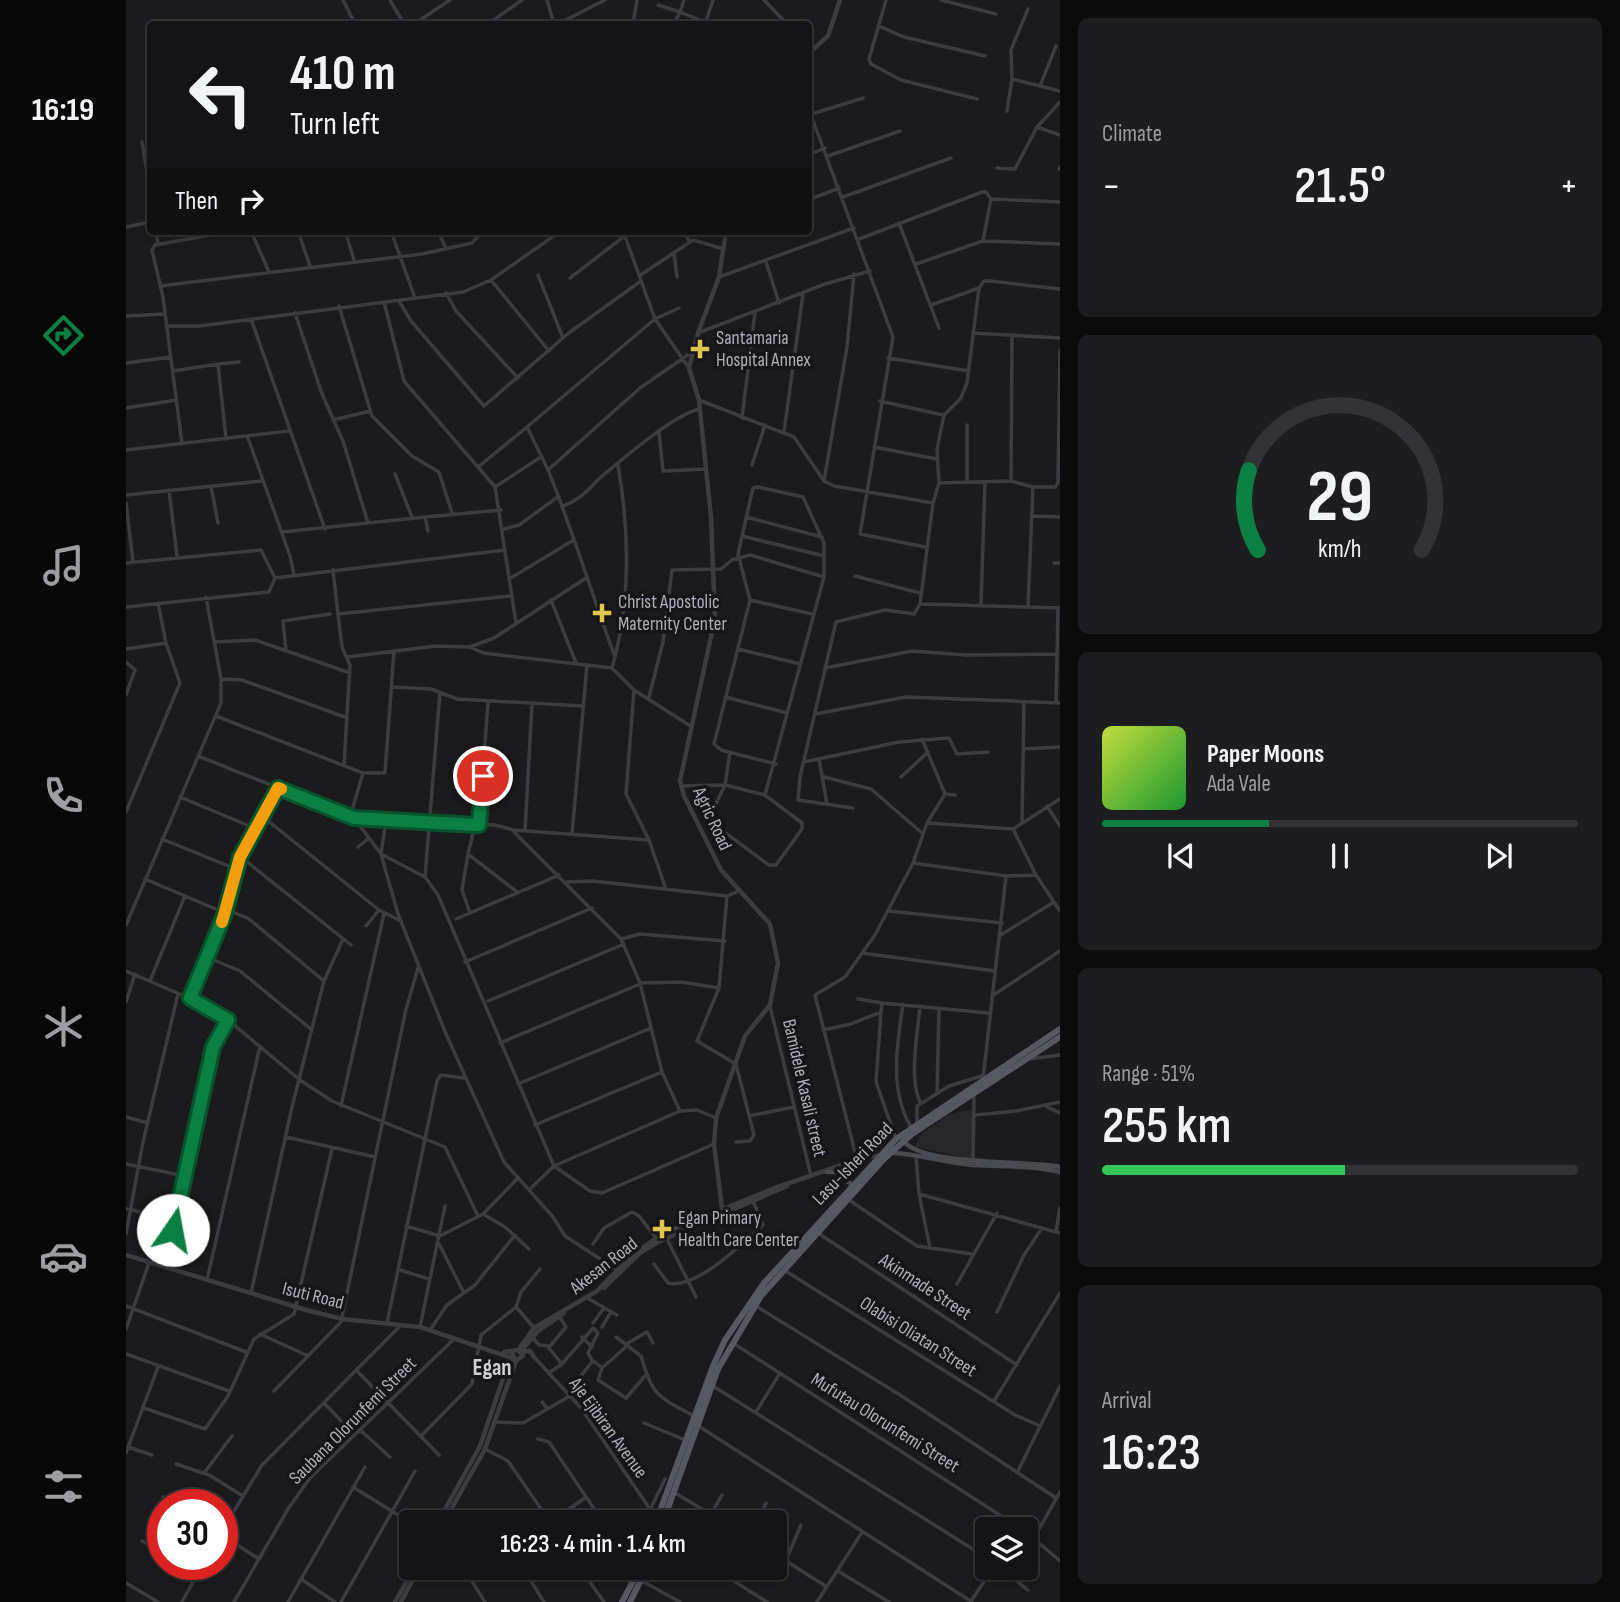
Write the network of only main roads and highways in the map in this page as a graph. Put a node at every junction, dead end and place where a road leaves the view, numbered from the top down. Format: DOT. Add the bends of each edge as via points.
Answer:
graph roads {
  1 [pos="1060,1029"];
  2 [pos="1060,1037"];
  3 [pos="904,1142"];
  4 [pos="892,1153"];
  5 [pos="1060,1167"];
  6 [pos="827,1172"];
  7 [pos="1060,1172"];
  8 [pos="852,1185"];
  9 [pos="663,1510"];
  10 [pos="665,1510"];
  11 [pos="633,1580"];
  12 [pos="642,1580"];
  13 [pos="622,1602"];
  14 [pos="630,1602"];
  1 -- 8 [label="main road, Lasu-Isheri Road" via="914,1125"];
  2 -- 3 [label="main road, Lasu-Isheri Road"];
  3 -- 4 [label="main road, Lasu-Isheri Road"];
  3 -- 5 [label="main road" via="917,1150 973,1160"];
  4 -- 7 [label="main road"];
  4 -- 10 [label="main road, Lasu-Isheri Road" via="755,1305 712,1385"];
  6 -- 8 [label="main road" via="837,1172"];
  8 -- 9 [label="main road, Lasu-Isheri Road" via="779,1266 719,1353"];
  11 -- 13 [label="main road"];
  12 -- 14 [label="main road"];
}
